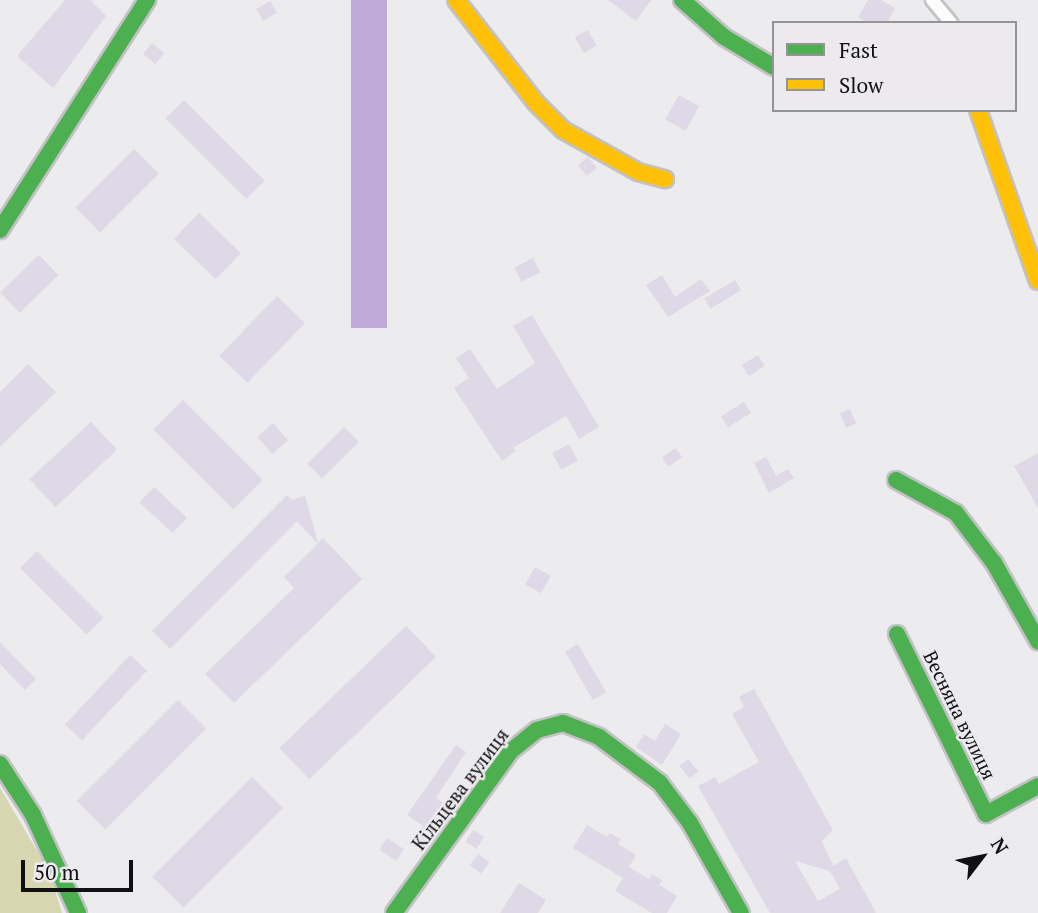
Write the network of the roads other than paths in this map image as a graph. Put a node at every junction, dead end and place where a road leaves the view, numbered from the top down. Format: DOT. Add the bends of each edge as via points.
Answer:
graph roads {
  1 [pos="147,0"];
  2 [pos="456,0"];
  3 [pos="682,0"];
  4 [pos="932,0"];
  5 [pos="949,18"];
  6 [pos="772,65"];
  7 [pos="979,112"];
  8 [pos="665,179"];
  9 [pos="0,230"];
  10 [pos="1038,281"];
  11 [pos="897,480"];
  12 [pos="897,634"];
  13 [pos="1038,641"];
  14 [pos="0,764"];
  15 [pos="1038,786"];
  16 [pos="78,913"];
  17 [pos="394,913"];
  18 [pos="741,913"];
  1 -- 9 [label="street"];
  2 -- 8 [label="street" via="536,103 563,130 627,167"];
  3 -- 6 [label="street" via="724,37"];
  4 -- 5 [label="street"];
  7 -- 10 [label="street"];
  11 -- 13 [label="street" via="956,513 994,563"];
  12 -- 15 [label="street, Весняна вулиця" via="986,814"];
  14 -- 16 [label="street" via="33,815"];
  17 -- 18 [label="street, Кільцева вулиця" via="511,751 537,730 563,723 599,737 660,783 685,816"];
}
